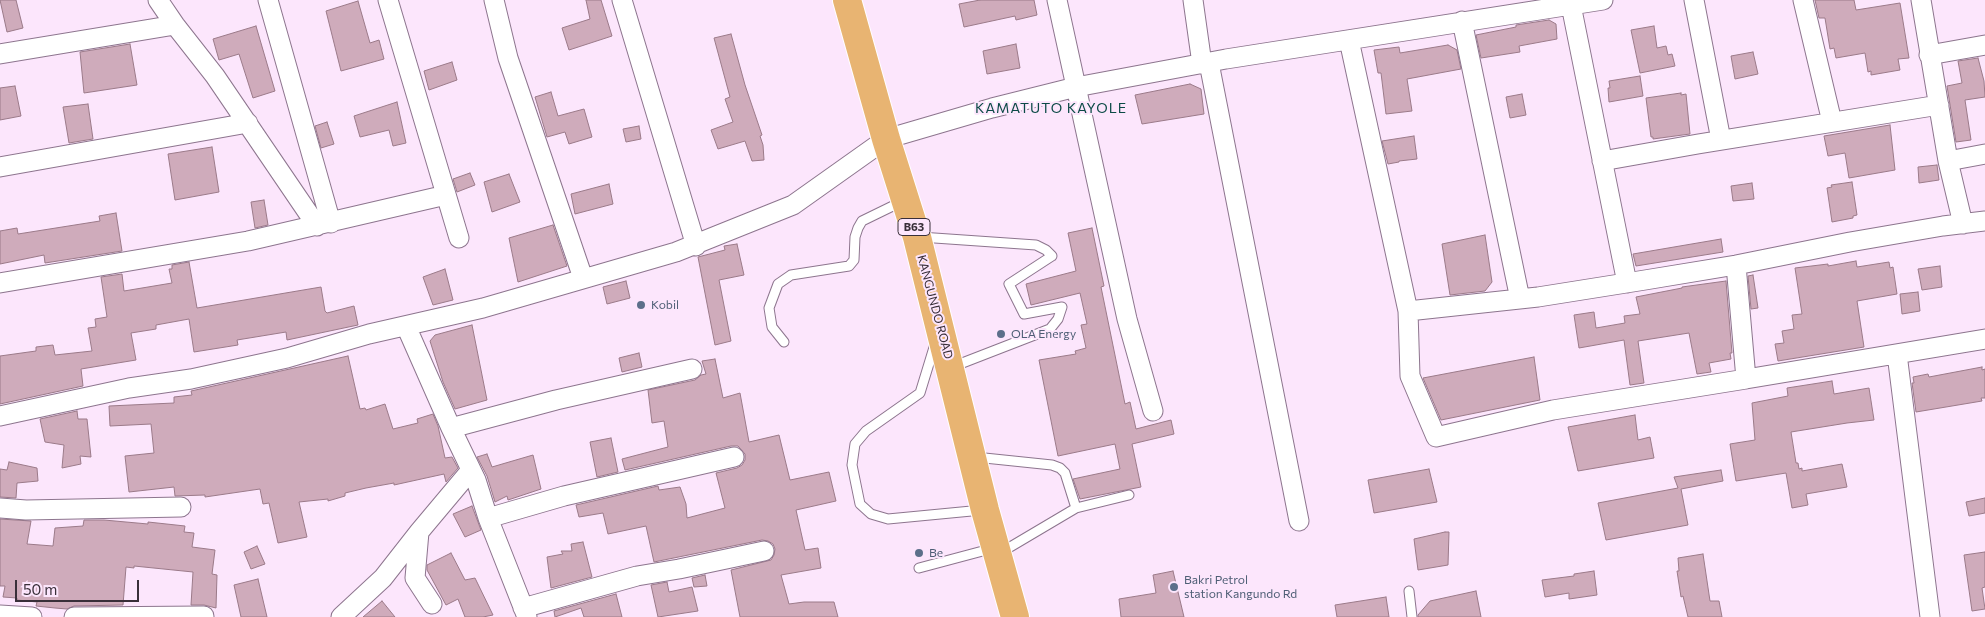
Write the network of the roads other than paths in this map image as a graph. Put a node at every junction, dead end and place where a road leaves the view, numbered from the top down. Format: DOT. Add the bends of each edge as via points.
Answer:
graph roads {
  1 [pos="158,0"];
  2 [pos="268,0"];
  3 [pos="388,0"];
  4 [pos="494,0"];
  5 [pos="622,0"];
  6 [pos="847,0"];
  7 [pos="1057,0"];
  8 [pos="1193,0"];
  9 [pos="1603,0"];
  10 [pos="1694,0"];
  11 [pos="1803,0"];
  12 [pos="1921,0"];
  13 [pos="1571,5"];
  14 [pos="1527,6"];
  15 [pos="1462,21"];
  16 [pos="175,25"];
  17 [pos="1349,40"];
  18 [pos="1985,45"];
  19 [pos="0,54"];
  20 [pos="1929,56"];
  21 [pos="1206,64"];
  22 [pos="1076,87"];
  23 [pos="1939,105"];
  24 [pos="1832,122"];
  25 [pos="248,123"];
  26 [pos="886,139"];
  27 [pos="1721,140"];
  28 [pos="1985,154"];
  29 [pos="1602,161"];
  30 [pos="1948,161"];
  31 [pos="0,167"];
  32 [pos="446,195"];
  33 [pos="905,200"];
  34 [pos="1985,221"];
  35 [pos="324,224"];
  36 [pos="1963,224"];
  37 [pos="917,237"];
  38 [pos="459,238"];
  39 [pos="696,246"];
  40 [pos="1736,265"];
  41 [pos="583,278"];
  42 [pos="0,283"];
  43 [pos="1627,283"];
  44 [pos="1520,299"];
  45 [pos="1408,312"];
  46 [pos="406,326"];
  47 [pos="940,327"];
  48 [pos="1985,339"];
  49 [pos="784,342"];
  50 [pos="1896,354"];
  51 [pos="951,368"];
  52 [pos="692,369"];
  53 [pos="1746,379"];
  54 [pos="1153,411"];
  55 [pos="0,416"];
  56 [pos="451,428"];
  57 [pos="973,456"];
  58 [pos="734,457"];
  59 [pos="471,470"];
  60 [pos="1129,495"];
  61 [pos="181,507"];
  62 [pos="0,508"];
  63 [pos="1076,508"];
  64 [pos="985,510"];
  65 [pos="488,518"];
  66 [pos="1299,521"];
  67 [pos="419,532"];
  68 [pos="997,550"];
  69 [pos="764,551"];
  70 [pos="919,568"];
  71 [pos="1409,591"];
  72 [pos="432,604"];
  73 [pos="525,612"];
  74 [pos="0,614"];
  75 [pos="204,616"];
  76 [pos="32,617"];
  77 [pos="74,617"];
  78 [pos="341,617"];
  79 [pos="1015,617"];
  80 [pos="1412,617"];
  81 [pos="1930,617"];
  1 -- 16 [label="street"];
  2 -- 35 [label="street"];
  3 -- 32 [label="street"];
  4 -- 41 [label="street" via="508,58"];
  5 -- 39 [label="street"];
  6 -- 26 [label="highway, KANGUNDO ROAD / B63"];
  7 -- 22 [label="street"];
  8 -- 21 [label="street"];
  9 -- 13 [label="street"];
  10 -- 27 [label="street"];
  11 -- 24 [label="street"];
  12 -- 20 [label="street"];
  13 -- 14 [label="street"];
  13 -- 29 [label="street"];
  14 -- 15 [label="street"];
  15 -- 17 [label="street"];
  15 -- 44 [label="street"];
  16 -- 19 [label="street"];
  16 -- 25 [label="street"];
  17 -- 21 [label="street"];
  17 -- 45 [label="street"];
  18 -- 20 [label="street"];
  20 -- 23 [label="street"];
  21 -- 22 [label="street"];
  21 -- 66 [label="street"];
  22 -- 26 [label="street"];
  22 -- 54 [label="street" via="1128,319"];
  23 -- 24 [label="street"];
  23 -- 30 [label="street"];
  24 -- 27 [label="street"];
  25 -- 31 [label="street"];
  25 -- 35 [label="street"];
  26 -- 33 [label="highway, KANGUNDO ROAD / B63"];
  26 -- 39 [label="street" via="792,205"];
  27 -- 29 [label="street"];
  28 -- 30 [label="street"];
  29 -- 43 [label="street"];
  30 -- 36 [label="street"];
  32 -- 35 [label="street"];
  32 -- 38 [label="street"];
  33 -- 37 [label="highway, KANGUNDO ROAD / B63"];
  33 -- 49 [label="lane" via="862,221 855,237 854,260 849,266 791,274 778,284 769,308 772,327"];
  34 -- 36 [label="street"];
  35 -- 42 [label="street"];
  36 -- 40 [label="street"];
  37 -- 47 [label="highway, KANGUNDO ROAD / B63"];
  37 -- 51 [label="lane" via="1036,246 1052,256 1009,284 1024,314 1062,307 1050,328"];
  39 -- 41 [label="street"];
  40 -- 43 [label="street"];
  40 -- 53 [label="street"];
  41 -- 46 [label="street" via="483,308"];
  43 -- 44 [label="street"];
  44 -- 45 [label="street"];
  45 -- 53 [label="street" via="1410,376 1436,436 1553,410"];
  46 -- 55 [label="street" via="278,360"];
  46 -- 56 [label="street"];
  47 -- 51 [label="highway, KANGUNDO ROAD / B63"];
  47 -- 64 [label="lane" via="920,393 866,431 855,444 852,466 860,504 871,514 888,519"];
  48 -- 50 [label="street"];
  50 -- 53 [label="street"];
  50 -- 81 [label="street"];
  51 -- 57 [label="highway, KANGUNDO ROAD / B63"];
  52 -- 56 [label="street"];
  56 -- 59 [label="street"];
  57 -- 63 [label="lane" via="1060,468"];
  57 -- 64 [label="highway, KANGUNDO ROAD / B63"];
  58 -- 65 [label="street" via="564,496"];
  59 -- 65 [label="street"];
  59 -- 67 [label="street"];
  60 -- 63 [label="lane"];
  61 -- 62 [label="street"];
  63 -- 68 [label="lane"];
  64 -- 68 [label="highway, KANGUNDO ROAD / B63"];
  65 -- 73 [label="street"];
  67 -- 72 [label="street" via="415,578"];
  67 -- 78 [label="street" via="383,578"];
  68 -- 70 [label="lane"];
  68 -- 79 [label="highway, KANGUNDO ROAD / B63"];
  69 -- 73 [label="street" via="637,576"];
  71 -- 80 [label="lane"];
  74 -- 76 [label="street"];
  75 -- 77 [label="street"];
}
